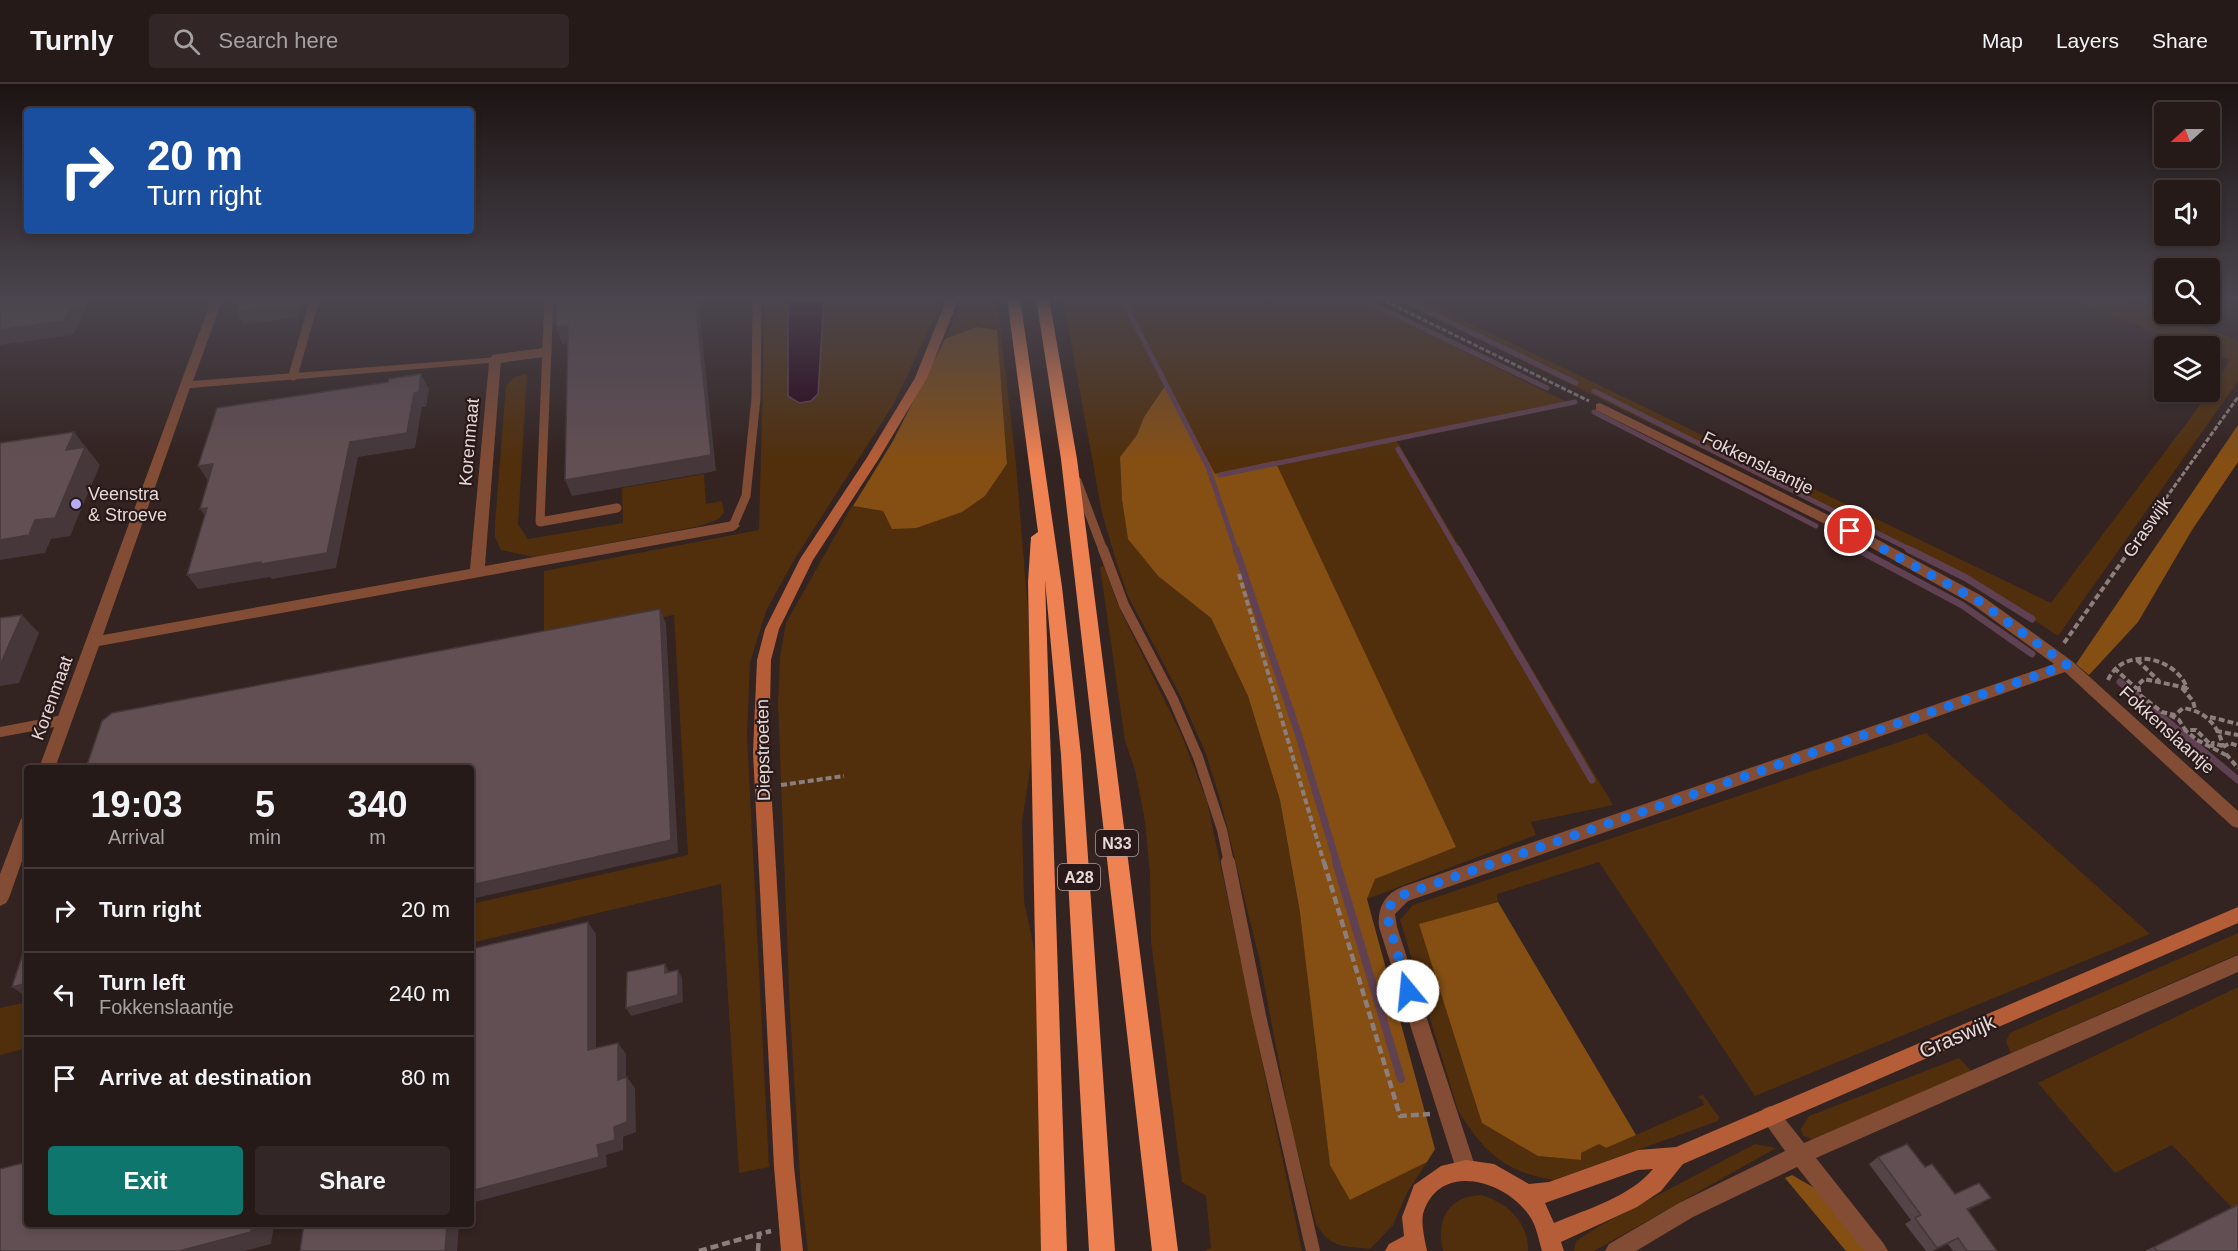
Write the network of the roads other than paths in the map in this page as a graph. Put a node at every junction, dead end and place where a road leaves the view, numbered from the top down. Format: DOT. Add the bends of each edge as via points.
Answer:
graph roads {
  1 [pos="197,352"];
  2 [pos="300,352"];
  3 [pos="544,352"];
  4 [pos="547,352"];
  5 [pos="756,352"];
  6 [pos="931,352"];
  7 [pos="1020,352"];
  8 [pos="1051,352"];
  9 [pos="495,359"];
  10 [pos="293,376"];
  11 [pos="185,385"];
  12 [pos="1600,406"];
  13 [pos="1069,459"];
  14 [pos="1041,505"];
  15 [pos="617,508"];
  16 [pos="733,526"];
  17 [pos="477,573"];
  18 [pos="93,642"];
  19 [pos="2067,665"];
  20 [pos="64,720"];
  21 [pos="0,732"];
  22 [pos="48,765"];
  23 [pos="2238,821"];
  24 [pos="24,832"];
  25 [pos="0,898"];
  26 [pos="2238,915"];
  27 [pos="2238,963"];
  28 [pos="1770,1116"];
  29 [pos="1800,1155"];
  30 [pos="1676,1157"];
  31 [pos="1466,1169"];
  32 [pos="1527,1195"];
  33 [pos="1164,1239"];
  34 [pos="1551,1244"];
  35 [pos="1408,1248"];
  36 [pos="792,1251"];
  37 [pos="1054,1251"];
  38 [pos="1102,1251"];
  39 [pos="1314,1251"];
  40 [pos="1616,1251"];
  41 [pos="1877,1251"];
  1 -- 11 [label="street, Korenmaat"];
  2 -- 10 [label="lane"];
  3 -- 9 [label="lane"];
  4 -- 15 [label="lane" via="540,522"];
  5 -- 16 [label="lane" via="746,496"];
  6 -- 36 [label="street, Diepstroeten" via="921,378 872,460 807,558 772,629 764,660 760,706 763,788 783,1167"];
  7 -- 14 [label="highway"];
  8 -- 13 [label="highway, N33"];
  9 -- 10 [label="street"];
  9 -- 17 [label="street, Korenmaat"];
  10 -- 11 [label="street"];
  11 -- 18 [label="street, Korenmaat"];
  12 -- 19 [label="street, Fokkenslaantje" via="1926,571 1977,600"];
  13 -- 33 [label="highway, N33"];
  13 -- 39 [label="lane" via="1124,605 1198,757 1222,830 1259,1016"];
  14 -- 37 [label="highway" via="1036,582"];
  14 -- 38 [label="highway, A28" via="1054,588 1071,755"];
  16 -- 17 [label="street, Korenmaat"];
  17 -- 18 [label="street, Korenmaat"];
  18 -- 20 [label="street, Korenmaat"];
  19 -- 23 [label="street, Fokkenslaantje"];
  19 -- 31 [label="street" via="1402,895 1392,903 1386,913 1388,927"];
  20 -- 21 [label="lane"];
  20 -- 22 [label="street, Korenmaat"];
  24 -- 25 [label="street"];
  26 -- 28 [label="street, Graswijk"];
  27 -- 29 [label="street"];
  28 -- 29 [label="street"];
  28 -- 30 [label="street, Graswijk"];
  29 -- 40 [label="street" via="1686,1210"];
  29 -- 41 [label="street"];
  30 -- 32 [label="street, Graswijk" via="1638,1160 1549,1192"];
  30 -- 34 [label="street, Graswijk" via="1654,1184"];
  31 -- 32 [label="street" via="1498,1175"];
  31 -- 35 [label="street" via="1438,1177 1419,1198"];
  32 -- 34 [label="street" via="1545,1221"];
}
